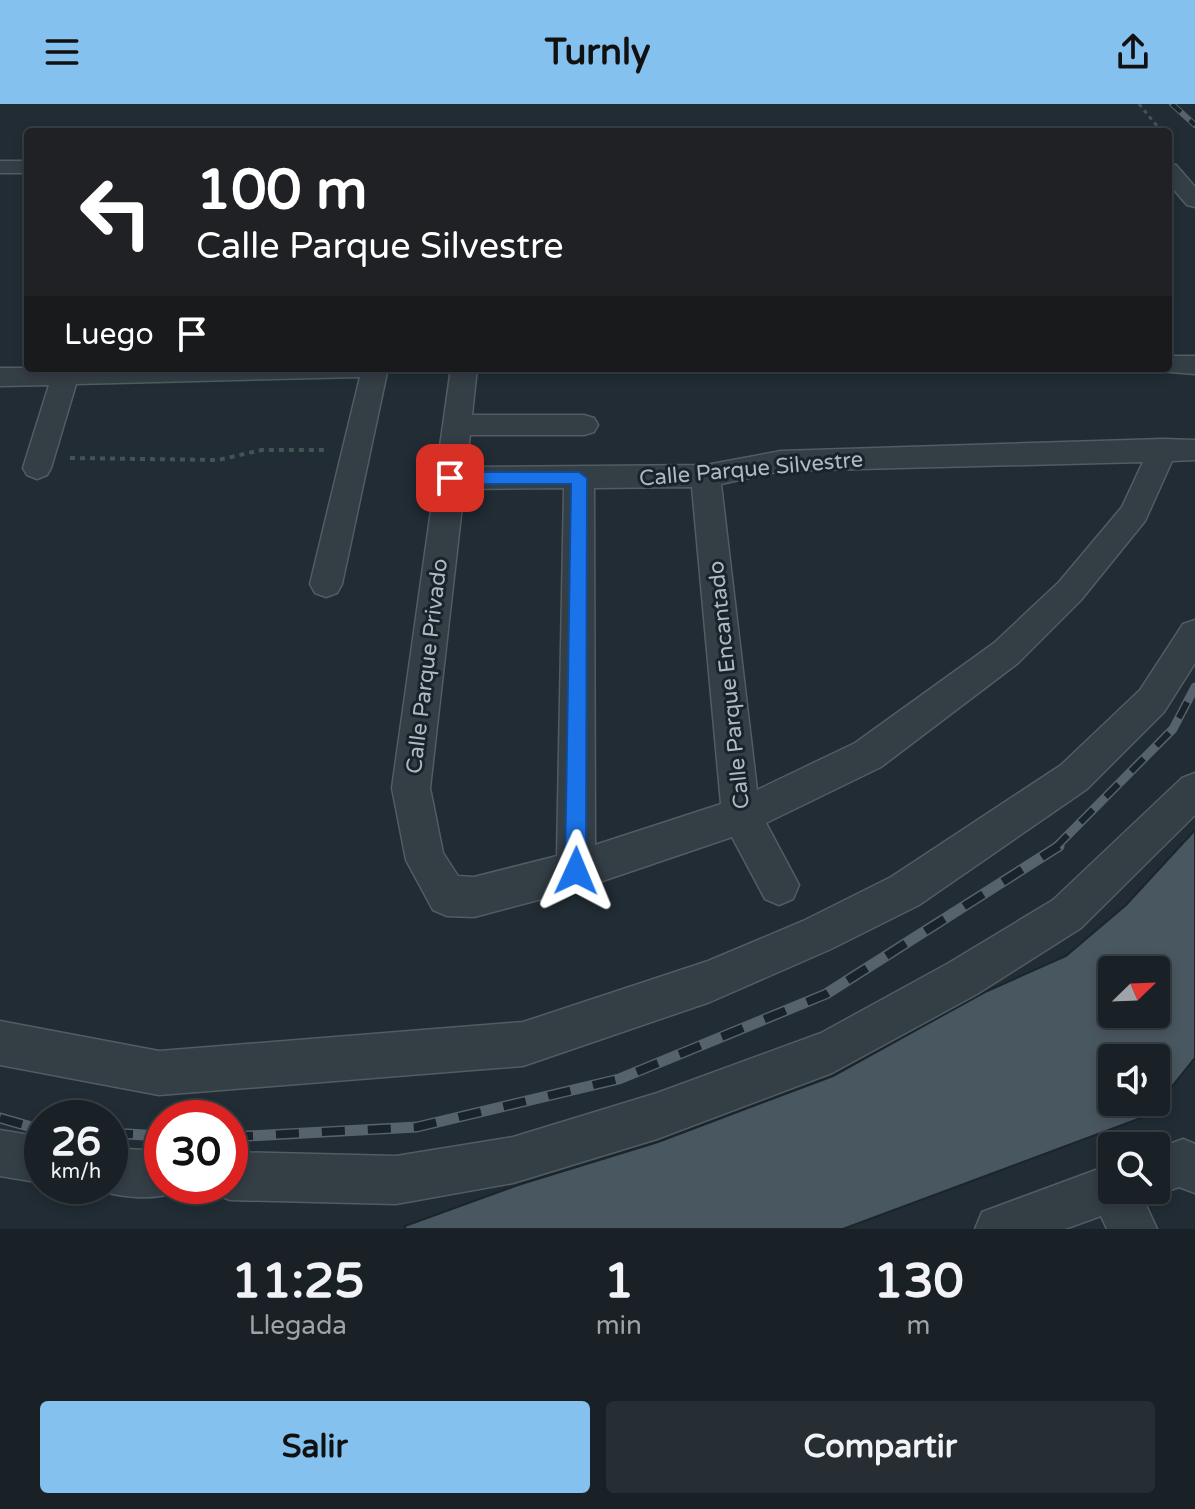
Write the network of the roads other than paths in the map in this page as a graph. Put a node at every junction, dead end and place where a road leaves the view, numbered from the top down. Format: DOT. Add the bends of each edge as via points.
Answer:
graph roads {
  1 [pos="0,167"];
  2 [pos="24,167"];
  3 [pos="1172,174"];
  4 [pos="1195,200"];
  5 [pos="1172,365"];
  6 [pos="1195,365"];
  7 [pos="217,372"];
  8 [pos="374,372"];
  9 [pos="464,372"];
  10 [pos="65,376"];
  11 [pos="0,377"];
  12 [pos="459,425"];
  13 [pos="584,425"];
  14 [pos="1179,450"];
  15 [pos="39,463"];
  16 [pos="706,476"];
  17 [pos="450,478"];
  18 [pos="579,478"];
  19 [pos="326,584"];
  20 [pos="1195,634"];
  21 [pos="1195,790"];
  22 [pos="741,816"];
  23 [pos="576,871"];
  24 [pos="779,885"];
  25 [pos="0,1043"];
  26 [pos="0,1153"];
  27 [pos="24,1157"];
  28 [pos="1170,1167"];
  29 [pos="1195,1170"];
  30 [pos="248,1176"];
  31 [pos="1098,1193"];
  32 [pos="1120,1204"];
  33 [pos="999,1229"];
  34 [pos="1133,1229"];
  1 -- 2 [label="street"];
  3 -- 4 [label="street"];
  5 -- 6 [label="street"];
  7 -- 10 [label="street"];
  8 -- 19 [label="street"];
  9 -- 12 [label="street, Calle Parque Privado"];
  10 -- 11 [label="street"];
  10 -- 15 [label="street"];
  12 -- 13 [label="street"];
  12 -- 17 [label="street, Calle Parque Privado"];
  14 -- 16 [label="street, Calle Parque Silvestre" via="781,461"];
  14 -- 22 [label="street, Calle Parque Privado" via="1070,591 1006,653 868,755"];
  16 -- 18 [label="street, Calle Parque Silvestre"];
  16 -- 22 [label="street, Calle Parque Encantado"];
  17 -- 18 [label="street, Calle Parque Silvestre"];
  17 -- 23 [label="street, Calle Parque Privado" via="411,788 425,860 447,896 474,897"];
  18 -- 23 [label="street"];
  20 -- 25 [label="street" via="1152,701 1074,777 905,891 710,981 523,1044 159,1073"];
  21 -- 30 [label="street" via="1067,914 832,1051 657,1116 513,1160 396,1180"];
  22 -- 23 [label="street, Calle Parque Privado"];
  22 -- 24 [label="street, Calle Parque Encantado"];
  26 -- 27 [label="street"];
  28 -- 29 [label="street" via="1183,1162"];
  31 -- 33 [label="street"];
  32 -- 34 [label="street"];
}
